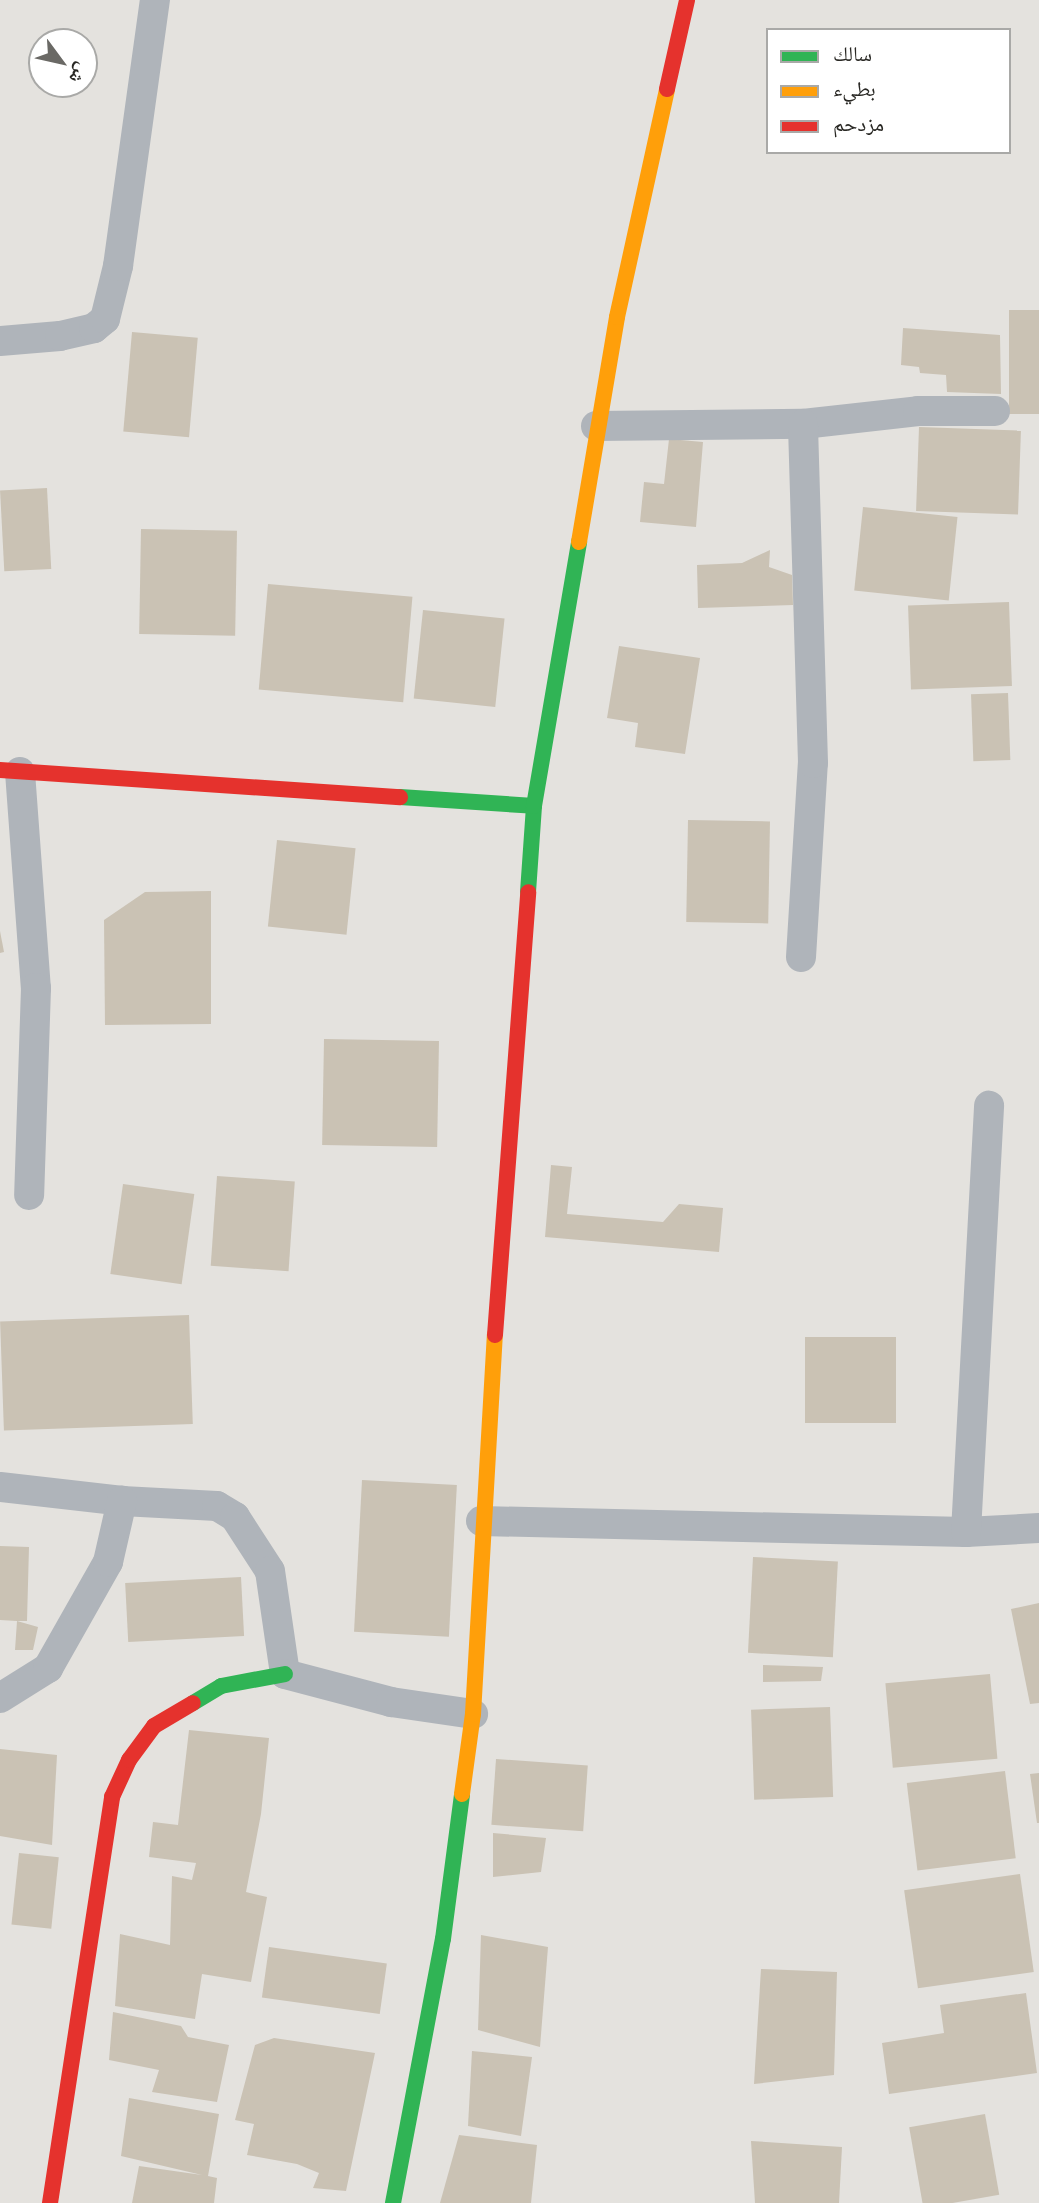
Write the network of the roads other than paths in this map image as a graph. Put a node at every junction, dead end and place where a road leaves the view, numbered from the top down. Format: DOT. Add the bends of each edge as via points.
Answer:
graph roads {
  1 [pos="155,0"];
  2 [pos="687,0"];
  3 [pos="0,341"];
  4 [pos="995,411"];
  5 [pos="803,424"];
  6 [pos="596,426"];
  7 [pos="10,771"];
  8 [pos="534,806"];
  9 [pos="801,957"];
  10 [pos="989,1106"];
  11 [pos="29,1195"];
  12 [pos="0,1487"];
  13 [pos="121,1501"];
  14 [pos="481,1521"];
  15 [pos="1039,1528"];
  16 [pos="966,1532"];
  17 [pos="285,1674"];
  18 [pos="0,1698"];
  19 [pos="473,1714"];
  20 [pos="50,2203"];
  21 [pos="393,2203"];
  1 -- 3 [label="street" via="118,266 104,319 94,328 60,336"];
  2 -- 6 [label="street"];
  4 -- 5 [label="street" via="918,411"];
  5 -- 6 [label="street"];
  5 -- 9 [label="street" via="813,762"];
  6 -- 8 [label="street"];
  7 -- 8 [label="street"];
  7 -- 11 [label="street" via="36,988"];
  8 -- 14 [label="street"];
  10 -- 16 [label="street"];
  12 -- 13 [label="street"];
  13 -- 17 [label="street" via="217,1506 235,1517 270,1571"];
  13 -- 18 [label="street" via="108,1562 48,1668"];
  14 -- 16 [label="street"];
  14 -- 19 [label="street"];
  15 -- 16 [label="street"];
  17 -- 19 [label="street" via="391,1702"];
  17 -- 20 [label="street" via="221,1686 154,1726 129,1760 112,1797"];
  19 -- 21 [label="street" via="443,1939"];
}
